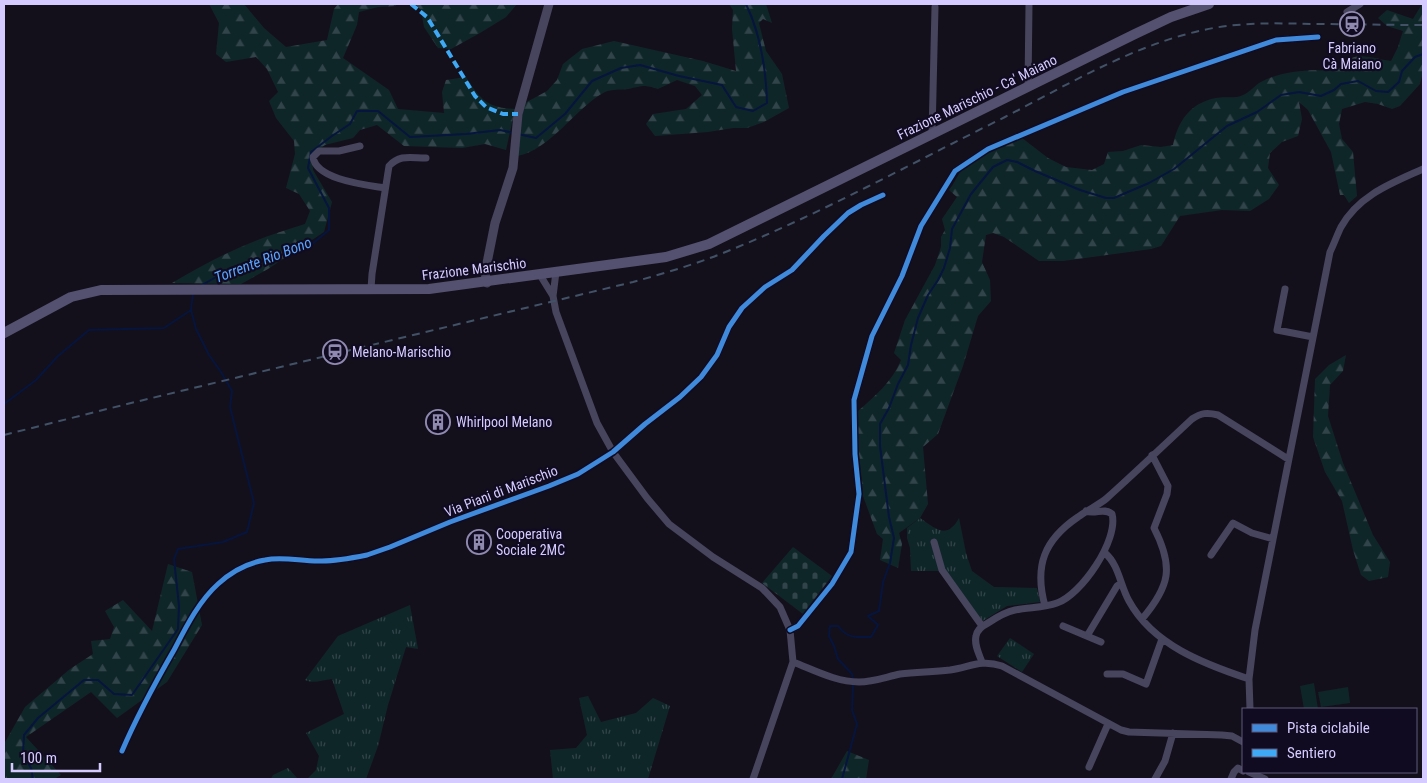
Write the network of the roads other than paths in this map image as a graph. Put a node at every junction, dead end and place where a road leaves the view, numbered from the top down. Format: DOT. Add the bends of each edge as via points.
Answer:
graph roads {
  1 [pos="549,4"];
  2 [pos="1029,4"];
  3 [pos="1209,4"];
  4 [pos="1360,4"];
  5 [pos="936,6"];
  6 [pos="1347,12"];
  7 [pos="1318,37"];
  8 [pos="1028,87"];
  9 [pos="932,134"];
  10 [pos="360,146"];
  11 [pos="426,158"];
  12 [pos="1423,169"];
  13 [pos="385,188"];
  14 [pos="883,195"];
  15 [pos="760,219"];
  16 [pos="556,272"];
  17 [pos="540,275"];
  18 [pos="487,283"];
  19 [pos="1285,288"];
  20 [pos="371,289"];
  21 [pos="553,296"];
  22 [pos="4,332"];
  23 [pos="1313,337"];
  24 [pos="613,452"];
  25 [pos="1152,456"];
  26 [pos="1288,459"];
  27 [pos="1086,511"];
  28 [pos="1273,539"];
  29 [pos="934,542"];
  30 [pos="1105,553"];
  31 [pos="1211,555"];
  32 [pos="1121,583"];
  33 [pos="1045,606"];
  34 [pos="1142,619"];
  35 [pos="982,626"];
  36 [pos="1063,626"];
  37 [pos="790,630"];
  38 [pos="1087,636"];
  39 [pos="1162,639"];
  40 [pos="1101,642"];
  41 [pos="793,662"];
  42 [pos="982,662"];
  43 [pos="1107,674"];
  44 [pos="1249,679"];
  45 [pos="1250,708"];
  46 [pos="1108,724"];
  47 [pos="1173,733"];
  48 [pos="1242,741"];
  49 [pos="122,752"];
  50 [pos="1089,767"];
  51 [pos="1242,770"];
  52 [pos="1251,773"];
  53 [pos="753,779"];
  54 [pos="1155,779"];
  55 [pos="1231,779"];
  56 [pos="1265,779"];
  1 -- 18 [label="street" via="517,122 513,168 495,223 485,273"];
  2 -- 8 [label="street"];
  3 -- 8 [label="main road, Frazione Marischio - Ca' Maiano" via="1171,17"];
  4 -- 6 [label="street"];
  5 -- 9 [label="street"];
  7 -- 37 [label="street" via="1276,40 1123,92 988,149 955,171 921,226 902,276 872,336 854,400 860,494 851,552 832,584 798,626"];
  8 -- 9 [label="main road, Frazione Marischio - Ca' Maiano"];
  9 -- 15 [label="main road, Frazione Marischio - Ca' Maiano"];
  10 -- 13 [label="street" via="319,151 313,157 314,162 321,170 337,178"];
  11 -- 13 [label="street" via="395,160 389,166"];
  12 -- 23 [label="street" via="1360,202 1341,227 1330,252"];
  13 -- 20 [label="street"];
  14 -- 24 [label="street, Via Piani di Marischio" via="848,213 792,270 764,287 728,327 717,355 701,377"];
  15 -- 16 [label="main road, Frazione Marischio" via="709,244 666,257"];
  16 -- 17 [label="main road, Frazione Marischio"];
  16 -- 21 [label="street"];
  17 -- 18 [label="main road, Frazione Marischio"];
  17 -- 21 [label="street"];
  18 -- 20 [label="main road, Frazione Marischio" via="429,289"];
  19 -- 23 [label="street" via="1277,330"];
  20 -- 22 [label="main road, Frazione Marischio" via="108,290 72,297"];
  21 -- 24 [label="street" via="556,312 598,423"];
  23 -- 26 [label="street"];
  24 -- 37 [label="street" via="669,524 762,588 780,608"];
  24 -- 49 [label="street, Via Piani di Marischio" via="578,474 367,555 321,562 266,559 234,572 218,584 190,621 138,715"];
  25 -- 26 [label="street" via="1192,419 1209,412"];
  25 -- 27 [label="street" via="1105,500"];
  25 -- 34 [label="street" via="1168,486 1154,528 1167,562 1160,595"];
  26 -- 28 [label="street"];
  27 -- 30 [label="street" via="1105,510 1112,514 1114,519"];
  27 -- 33 [label="street" via="1065,526 1048,547 1040,573"];
  28 -- 31 [label="street" via="1233,523"];
  28 -- 44 [label="street"];
  29 -- 35 [label="street" via="942,570"];
  30 -- 32 [label="street" via="1115,564"];
  30 -- 33 [label="street" via="1089,576 1064,600"];
  32 -- 34 [label="street"];
  32 -- 38 [label="street" via="1116,586"];
  33 -- 35 [label="street" via="1004,613"];
  34 -- 39 [label="street"];
  35 -- 42 [label="street" via="976,644"];
  36 -- 38 [label="street"];
  37 -- 41 [label="street"];
  38 -- 40 [label="street"];
  39 -- 43 [label="street" via="1146,684 1123,674"];
  39 -- 44 [label="street"];
  41 -- 42 [label="street" via="832,677 860,682 913,672 952,670"];
  41 -- 53 [label="street"];
  42 -- 46 [label="street" via="1002,666"];
  44 -- 45 [label="street"];
  46 -- 47 [label="street" via="1129,732"];
  46 -- 50 [label="street"];
  47 -- 48 [label="street" via="1232,736"];
  47 -- 54 [label="street" via="1165,761"];
  51 -- 55 [label="street" via="1238,768"];
  52 -- 56 [label="street"];
}
